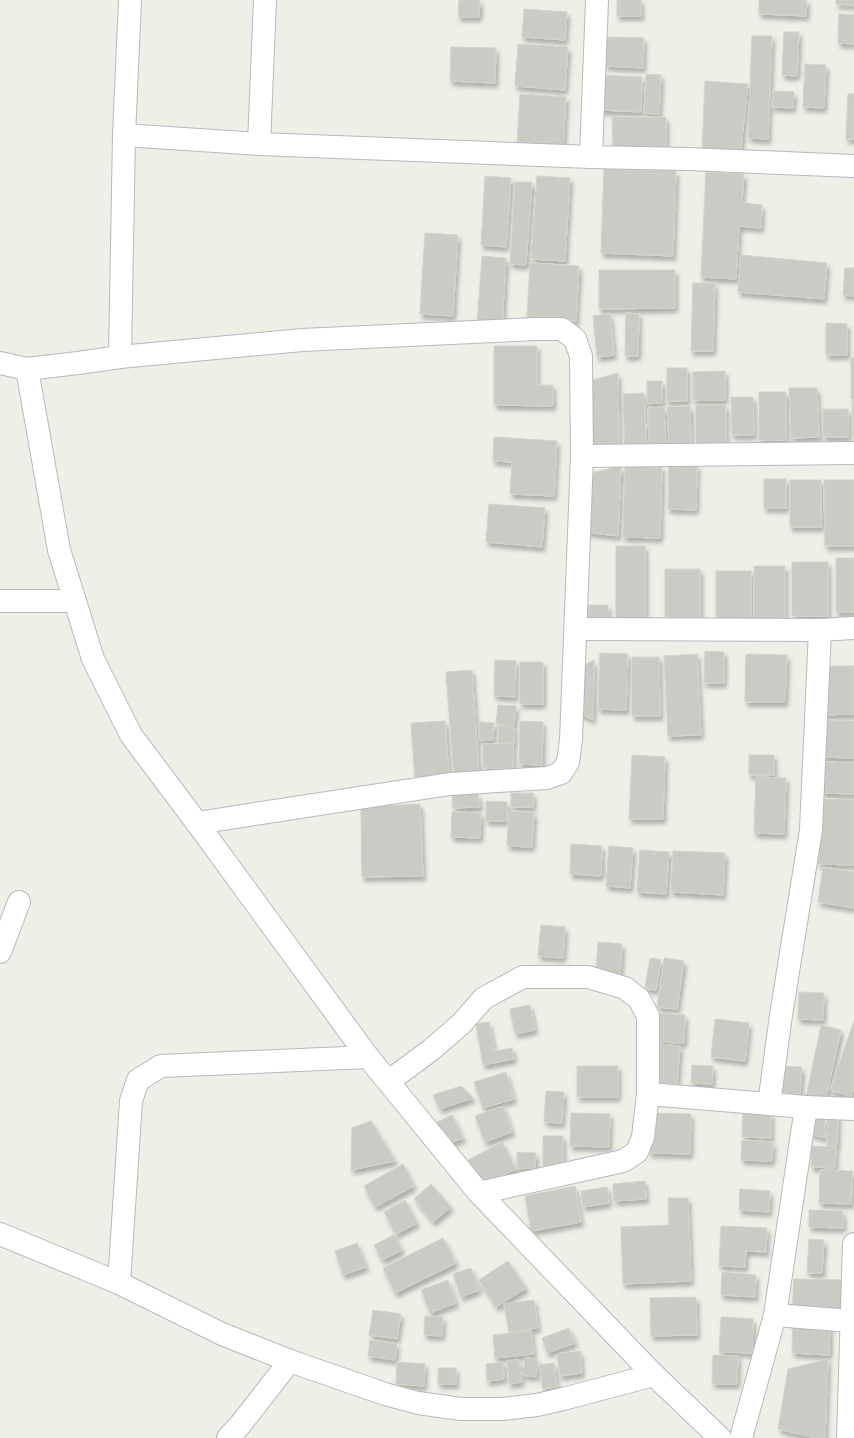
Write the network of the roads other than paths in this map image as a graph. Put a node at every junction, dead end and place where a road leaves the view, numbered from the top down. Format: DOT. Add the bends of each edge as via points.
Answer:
graph roads {
  1 [pos="130,0"];
  2 [pos="265,0"];
  3 [pos="597,0"];
  4 [pos="124,135"];
  5 [pos="259,144"];
  6 [pos="591,158"];
  7 [pos="854,166"];
  8 [pos="120,357"];
  9 [pos="0,363"];
  10 [pos="27,368"];
  11 [pos="854,453"];
  12 [pos="582,456"];
  13 [pos="0,601"];
  14 [pos="75,601"];
  15 [pos="854,628"];
  16 [pos="576,629"];
  17 [pos="820,630"];
  18 [pos="198,823"];
  19 [pos="19,902"];
  20 [pos="0,952"];
  21 [pos="368,1057"];
  22 [pos="389,1081"];
  23 [pos="648,1094"];
  24 [pos="769,1104"];
  25 [pos="806,1107"];
  26 [pos="854,1110"];
  27 [pos="479,1193"];
  28 [pos="0,1234"];
  29 [pos="854,1244"];
  30 [pos="119,1284"];
  31 [pos="775,1315"];
  32 [pos="852,1321"];
  33 [pos="290,1361"];
  34 [pos="654,1375"];
  35 [pos="228,1438"];
  36 [pos="720,1438"];
  37 [pos="741,1438"];
  38 [pos="848,1438"];
  1 -- 4 [label="street"];
  2 -- 5 [label="street"];
  3 -- 6 [label="street"];
  4 -- 5 [label="street"];
  4 -- 8 [label="street"];
  5 -- 6 [label="street"];
  6 -- 7 [label="street"];
  8 -- 10 [label="street"];
  8 -- 12 [label="street" via="302,340 562,329 575,339 581,356"];
  9 -- 10 [label="street"];
  10 -- 14 [label="street" via="59,550"];
  11 -- 12 [label="street"];
  12 -- 16 [label="street"];
  13 -- 14 [label="street"];
  14 -- 18 [label="street" via="93,659 131,735"];
  15 -- 17 [label="street"];
  16 -- 17 [label="street"];
  16 -- 18 [label="street" via="571,740 568,762 561,773 547,778 450,784"];
  17 -- 24 [label="street" via="811,830"];
  18 -- 21 [label="street"];
  19 -- 20 [label="street"];
  21 -- 22 [label="street"];
  21 -- 30 [label="street" via="161,1066 138,1080 131,1101"];
  22 -- 23 [label="street" via="461,1024 484,998 523,977 588,977 625,988 639,999 648,1016"];
  22 -- 27 [label="street"];
  23 -- 24 [label="street"];
  23 -- 27 [label="street" via="643,1137 637,1152 623,1160"];
  24 -- 25 [label="street"];
  25 -- 26 [label="street"];
  25 -- 31 [label="street"];
  27 -- 34 [label="street"];
  28 -- 30 [label="street"];
  29 -- 32 [label="street"];
  30 -- 33 [label="street" via="222,1334"];
  31 -- 32 [label="street"];
  31 -- 37 [label="street"];
  32 -- 38 [label="street"];
  33 -- 34 [label="street" via="405,1400 461,1408 503,1409 537,1405"];
  33 -- 35 [label="street"];
  34 -- 36 [label="street"];
}
